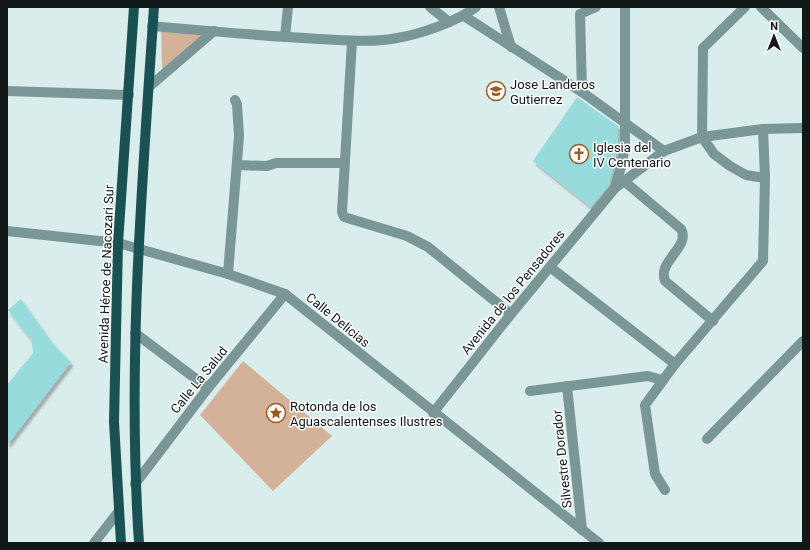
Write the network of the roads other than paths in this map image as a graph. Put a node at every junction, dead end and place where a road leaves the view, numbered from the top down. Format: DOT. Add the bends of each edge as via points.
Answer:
graph roads {
  1 [pos="134,7"];
  2 [pos="154,7"];
  3 [pos="288,7"];
  4 [pos="430,7"];
  5 [pos="476,7"];
  6 [pos="499,7"];
  7 [pos="596,7"];
  8 [pos="625,7"];
  9 [pos="745,7"];
  10 [pos="761,7"];
  11 [pos="772,11"];
  12 [pos="464,16"];
  13 [pos="449,22"];
  14 [pos="152,26"];
  15 [pos="214,32"];
  16 [pos="285,38"];
  17 [pos="352,40"];
  18 [pos="511,47"];
  19 [pos="803,48"];
  20 [pos="150,86"];
  21 [pos="7,91"];
  22 [pos="582,92"];
  23 [pos="129,95"];
  24 [pos="236,100"];
  25 [pos="624,123"];
  26 [pos="803,128"];
  27 [pos="763,129"];
  28 [pos="702,137"];
  29 [pos="664,151"];
  30 [pos="344,163"];
  31 [pos="237,165"];
  32 [pos="765,178"];
  33 [pos="624,181"];
  34 [pos="615,188"];
  35 [pos="7,231"];
  36 [pos="118,243"];
  37 [pos="139,248"];
  38 [pos="550,267"];
  39 [pos="228,274"];
  40 [pos="285,294"];
  41 [pos="511,314"];
  42 [pos="713,321"];
  43 [pos="135,333"];
  44 [pos="803,341"];
  45 [pos="675,364"];
  46 [pos="662,380"];
  47 [pos="567,386"];
  48 [pos="208,388"];
  49 [pos="530,391"];
  50 [pos="433,413"];
  51 [pos="707,439"];
  52 [pos="135,484"];
  53 [pos="665,490"];
  54 [pos="119,511"];
  55 [pos="582,530"];
  56 [pos="94,543"];
  57 [pos="121,543"];
  58 [pos="139,543"];
  59 [pos="599,543"];
  1 -- 23 [label="main road, Avenida Héroe de Nacozari Sur"];
  2 -- 14 [label="main road"];
  3 -- 16 [label="street"];
  4 -- 13 [label="street"];
  5 -- 12 [label="street"];
  6 -- 18 [label="street"];
  7 -- 22 [label="street" via="580,14"];
  8 -- 25 [label="street, Avenida de los Pensadores"];
  9 -- 28 [label="street" via="703,48"];
  10 -- 11 [label="street"];
  11 -- 19 [label="street"];
  12 -- 13 [label="street"];
  12 -- 18 [label="street"];
  13 -- 17 [label="street" via="397,38"];
  14 -- 15 [label="street"];
  14 -- 20 [label="main road"];
  15 -- 16 [label="street"];
  15 -- 20 [label="street"];
  16 -- 17 [label="street"];
  17 -- 30 [label="street"];
  18 -- 22 [label="street"];
  20 -- 37 [label="main road"];
  21 -- 23 [label="street"];
  22 -- 25 [label="street"];
  23 -- 36 [label="main road, Avenida Héroe de Nacozari Sur"];
  24 -- 31 [label="street" via="239,136"];
  25 -- 29 [label="street"];
  25 -- 34 [label="street, Avenida de los Pensadores" via="625,147"];
  26 -- 27 [label="street, Avenida de los Pensadores"];
  27 -- 28 [label="street, Avenida de los Pensadores"];
  27 -- 32 [label="street"];
  28 -- 29 [label="street, Avenida de los Pensadores"];
  28 -- 32 [label="street" via="714,154 730,166 746,175"];
  29 -- 33 [label="street, Avenida de los Pensadores"];
  30 -- 31 [label="street"];
  30 -- 41 [label="street" via="344,217 407,236 428,247"];
  31 -- 39 [label="street"];
  32 -- 42 [label="street" via="763,262"];
  33 -- 34 [label="street, Avenida de los Pensadores"];
  33 -- 42 [label="street" via="681,229 684,234 683,240 665,267 663,276 665,281"];
  34 -- 38 [label="street, Avenida de los Pensadores"];
  35 -- 36 [label="street, Calle Delicias"];
  36 -- 37 [label="street, Calle Delicias"];
  36 -- 54 [label="main road, Avenida Héroe de Nacozari Sur" via="114,422"];
  37 -- 39 [label="street, Calle Delicias"];
  37 -- 43 [label="main road"];
  38 -- 41 [label="street, Avenida de los Pensadores"];
  38 -- 45 [label="street"];
  39 -- 40 [label="street, Calle Delicias"];
  40 -- 48 [label="street, Calle La Salud"];
  40 -- 50 [label="street, Calle Delicias"];
  41 -- 50 [label="street, Avenida de los Pensadores"];
  42 -- 45 [label="street"];
  43 -- 48 [label="street"];
  43 -- 52 [label="main road"];
  44 -- 51 [label="street"];
  45 -- 46 [label="street"];
  46 -- 47 [label="street" via="648,376"];
  46 -- 53 [label="street" via="645,405 655,474"];
  47 -- 49 [label="street"];
  47 -- 55 [label="street, Silvestre Dorador"];
  48 -- 52 [label="street, Calle La Salud"];
  50 -- 55 [label="street, Calle Delicias"];
  52 -- 58 [label="main road"];
  54 -- 56 [label="street"];
  54 -- 57 [label="main road, Avenida Héroe de Nacozari Sur"];
  55 -- 59 [label="street, Calle Delicias"];
}
